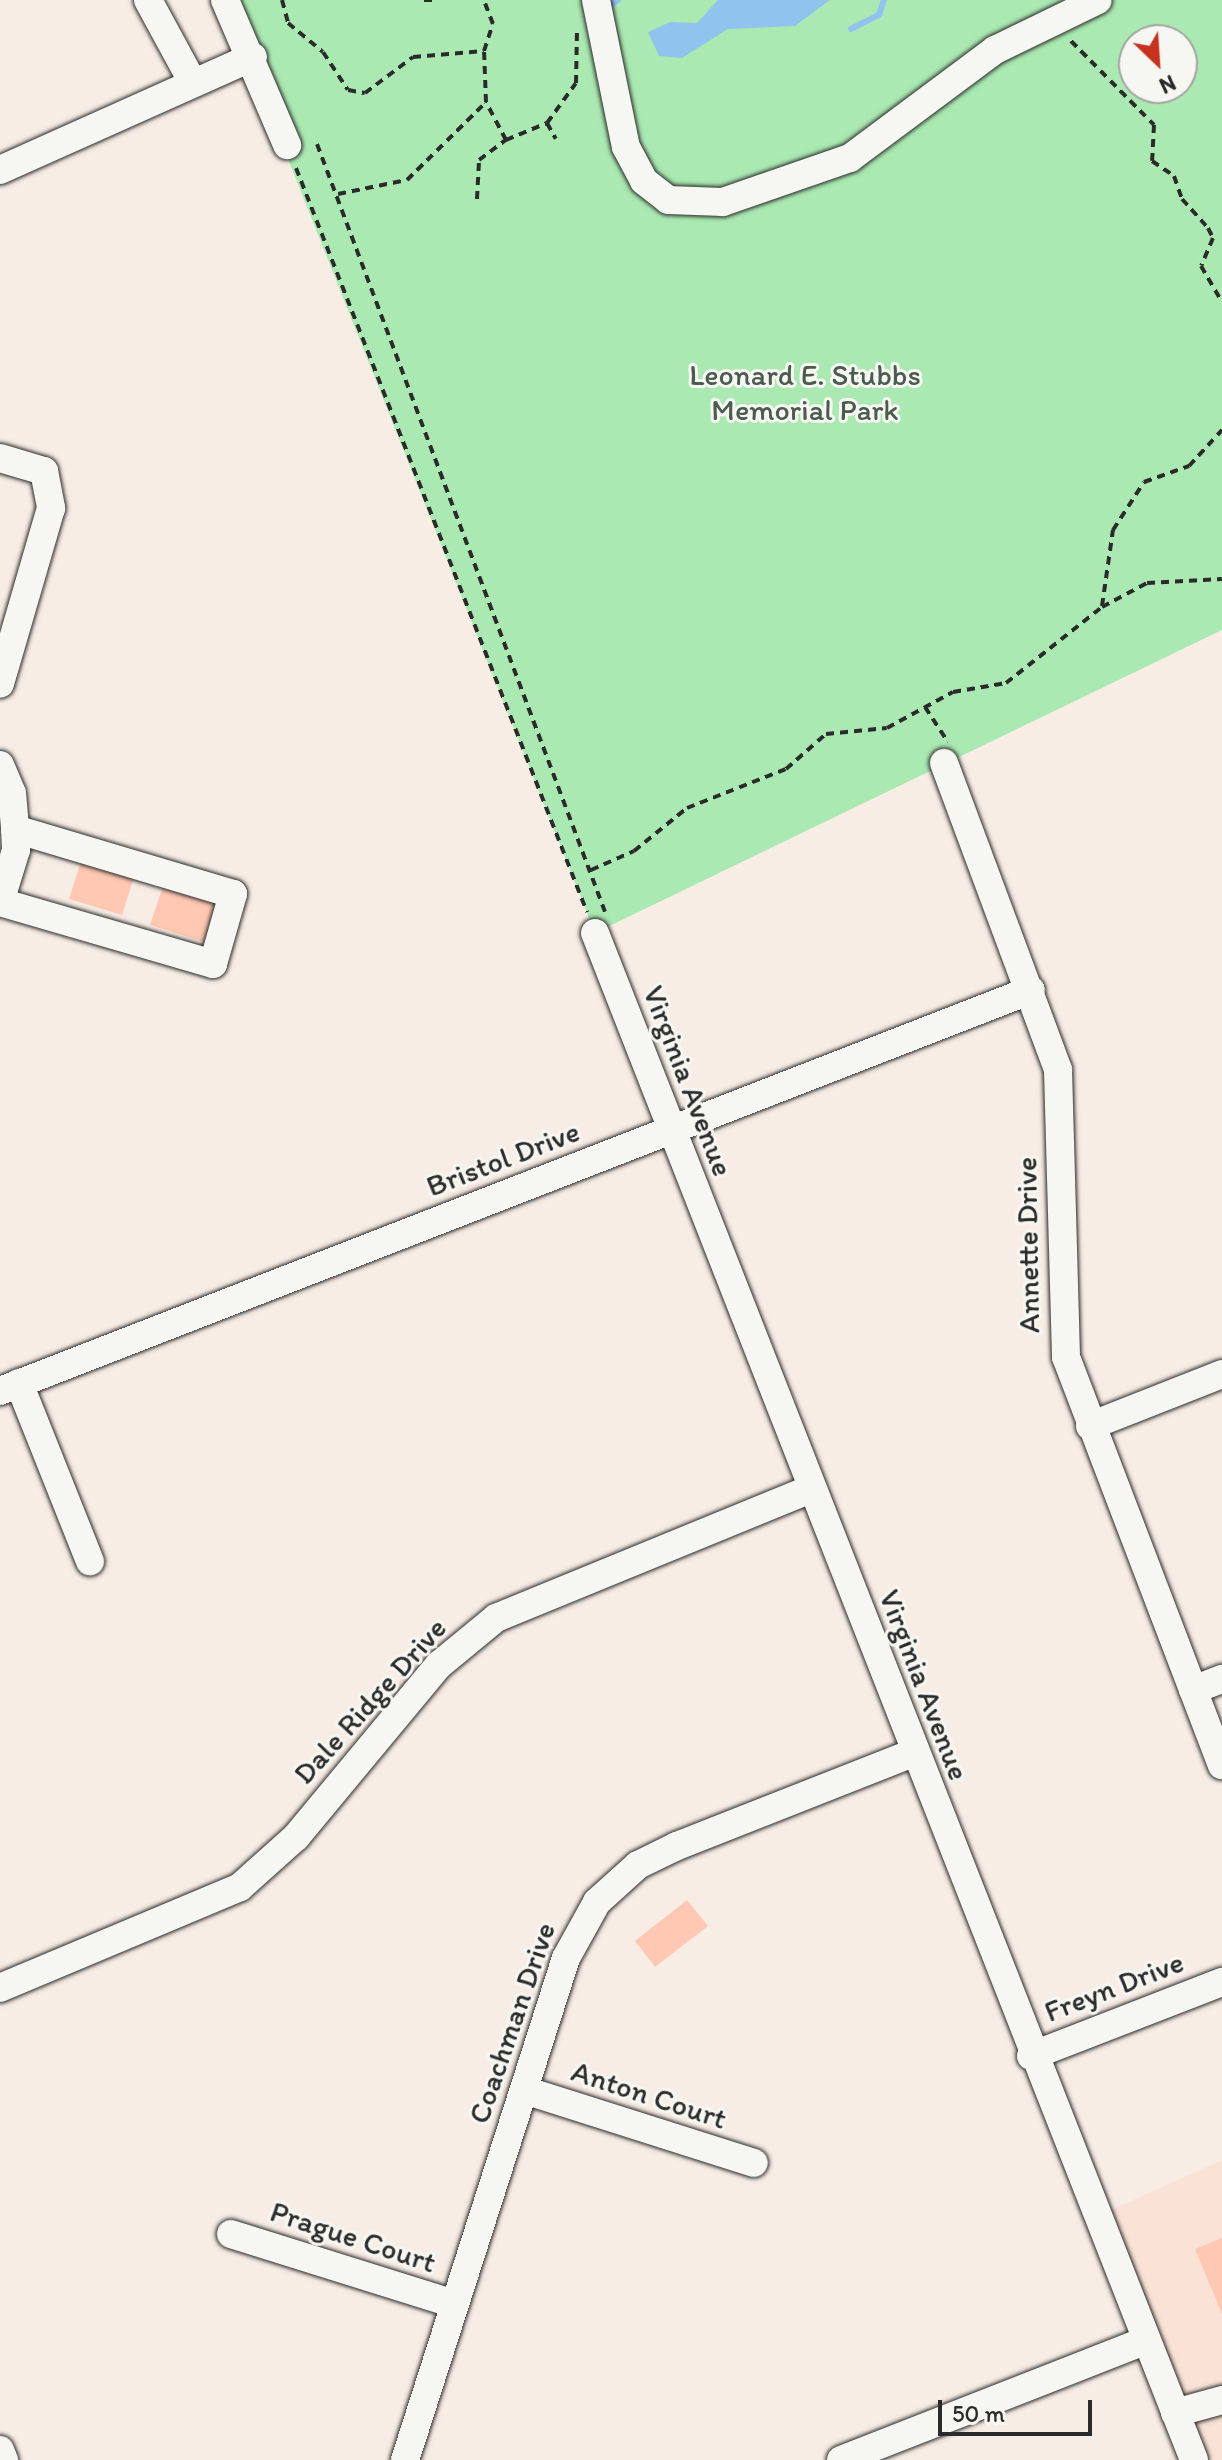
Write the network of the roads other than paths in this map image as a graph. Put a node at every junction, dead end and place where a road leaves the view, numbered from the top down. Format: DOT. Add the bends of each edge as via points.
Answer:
graph roads {
  1 [pos="148,0"];
  2 [pos="225,0"];
  3 [pos="1098,0"];
  4 [pos="588,10"];
  5 [pos="253,57"];
  6 [pos="192,81"];
  7 [pos="287,145"];
  8 [pos="0,170"];
  9 [pos="0,458"];
  10 [pos="0,684"];
  11 [pos="944,763"];
  12 [pos="0,765"];
  13 [pos="15,829"];
  14 [pos="602,927"];
  15 [pos="1031,990"];
  16 [pos="671,1130"];
  17 [pos="1222,1374"];
  18 [pos="9,1387"];
  19 [pos="1090,1426"];
  20 [pos="811,1489"];
  21 [pos="90,1561"];
  22 [pos="1222,1679"];
  23 [pos="1193,1690"];
  24 [pos="913,1753"];
  25 [pos="1222,1765"];
  26 [pos="1222,1982"];
  27 [pos="0,1988"];
  28 [pos="1031,2056"];
  29 [pos="524,2090"];
  30 [pos="754,2163"];
  31 [pos="231,2234"];
  32 [pos="454,2304"];
  33 [pos="1145,2341"];
  34 [pos="1222,2400"];
  35 [pos="1175,2413"];
  36 [pos="0,2450"];
  37 [pos="4,2460"];
  38 [pos="405,2460"];
  39 [pos="841,2460"];
  40 [pos="1194,2460"];
  1 -- 6 [label="street"];
  2 -- 5 [label="street"];
  3 -- 4 [label="street" via="995,50 850,158 723,202 682,200 644,181 626,147"];
  5 -- 6 [label="street"];
  5 -- 7 [label="street"];
  6 -- 8 [label="street"];
  9 -- 10 [label="street" via="44,471 51,484 51,508"];
  11 -- 15 [label="street, Annette Drive"];
  12 -- 13 [label="street" via="12,793"];
  13 -- 13 [label="street" via="0,902 213,964 233,894"];
  14 -- 16 [label="street, Virginia Avenue"];
  15 -- 16 [label="street, Bristol Drive"];
  15 -- 19 [label="street, Annette Drive" via="1061,1097 1061,1328"];
  16 -- 18 [label="street, Bristol Drive"];
  16 -- 20 [label="street, Virginia Avenue"];
  17 -- 19 [label="street"];
  18 -- 21 [label="street"];
  19 -- 23 [label="street, Annette Drive"];
  20 -- 24 [label="street, Virginia Avenue"];
  20 -- 27 [label="street, Dale Ridge Drive" via="496,1618 439,1665 296,1837 240,1887"];
  22 -- 23 [label="street"];
  23 -- 25 [label="street, Annette Drive"];
  24 -- 28 [label="street, Virginia Avenue"];
  24 -- 29 [label="street, Coachman Drive" via="677,1846 619,1879 581,1924"];
  26 -- 28 [label="street, Freyn Drive"];
  28 -- 33 [label="street, Virginia Avenue"];
  29 -- 30 [label="street, Anton Court"];
  29 -- 32 [label="street, Coachman Drive"];
  31 -- 32 [label="street, Prague Court"];
  32 -- 38 [label="street, Coachman Drive"];
  33 -- 35 [label="street, Virginia Avenue"];
  33 -- 39 [label="street"];
  34 -- 35 [label="street"];
  35 -- 40 [label="street, Virginia Avenue"];
  36 -- 37 [label="street"];
}
